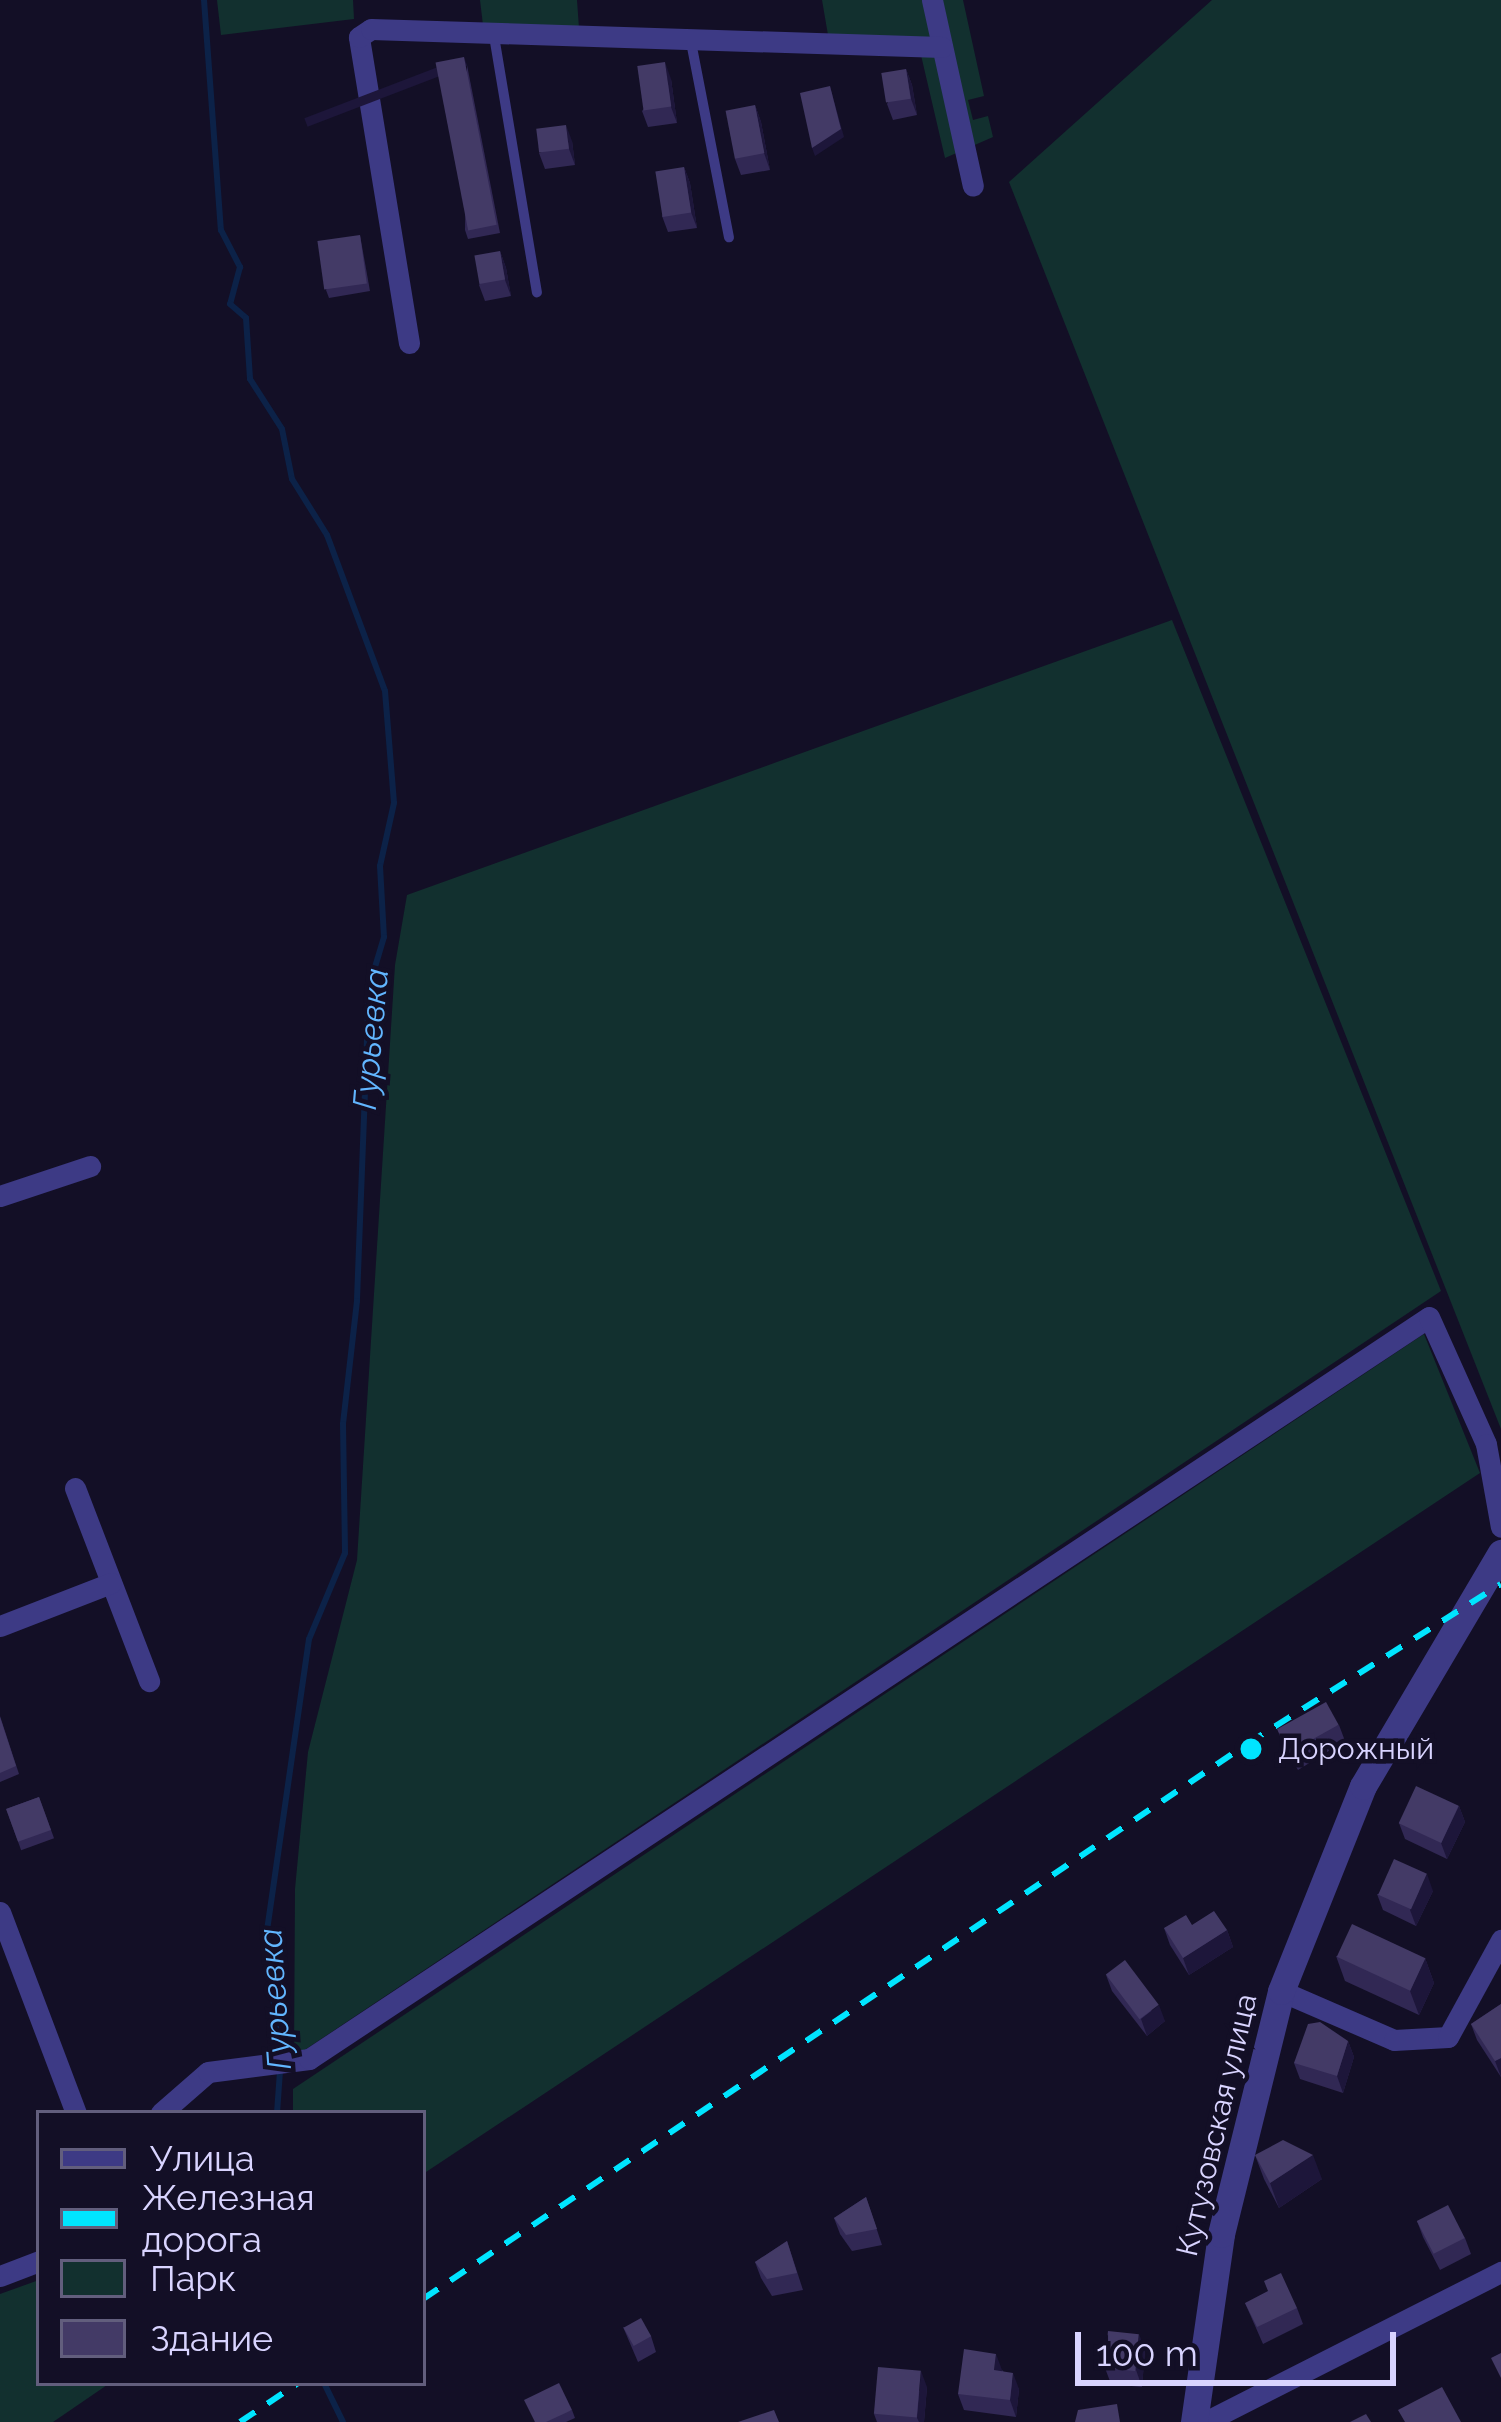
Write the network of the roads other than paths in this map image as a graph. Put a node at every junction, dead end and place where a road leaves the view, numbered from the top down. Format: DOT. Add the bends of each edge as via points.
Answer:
graph roads {
  1 [pos="932,0"];
  2 [pos="494,36"];
  3 [pos="691,42"];
  4 [pos="942,47"];
  5 [pos="973,186"];
  6 [pos="729,237"];
  7 [pos="537,292"];
  8 [pos="410,343"];
  9 [pos="90,1166"];
  10 [pos="0,1196"];
  11 [pos="75,1488"];
  12 [pos="1501,1527"];
  13 [pos="1501,1553"];
  14 [pos="111,1583"];
  15 [pos="0,1626"];
  16 [pos="149,1681"];
  17 [pos="0,1912"];
  18 [pos="1501,1940"];
  19 [pos="1281,1991"];
  20 [pos="75,2110"];
  21 [pos="164,2110"];
  22 [pos="36,2262"];
  23 [pos="1501,2272"];
  24 [pos="0,2276"];
  25 [pos="1194,2422"];
  26 [pos="1205,2422"];
  1 -- 4 [label="street"];
  2 -- 3 [label="street"];
  2 -- 7 [label="lane"];
  2 -- 8 [label="street" via="370,29 359,37"];
  3 -- 4 [label="street"];
  3 -- 6 [label="lane"];
  4 -- 5 [label="street"];
  9 -- 10 [label="street"];
  11 -- 14 [label="street"];
  12 -- 21 [label="street" via="1486,1444 1430,1316 309,2059 208,2072"];
  13 -- 19 [label="street, Кутузовская улица" via="1363,1786"];
  14 -- 15 [label="street"];
  14 -- 16 [label="street"];
  17 -- 20 [label="street"];
  18 -- 19 [label="street" via="1448,2037 1394,2040"];
  19 -- 25 [label="street, Кутузовская улица" via="1221,2234"];
  22 -- 24 [label="street"];
  23 -- 26 [label="street"];
}
